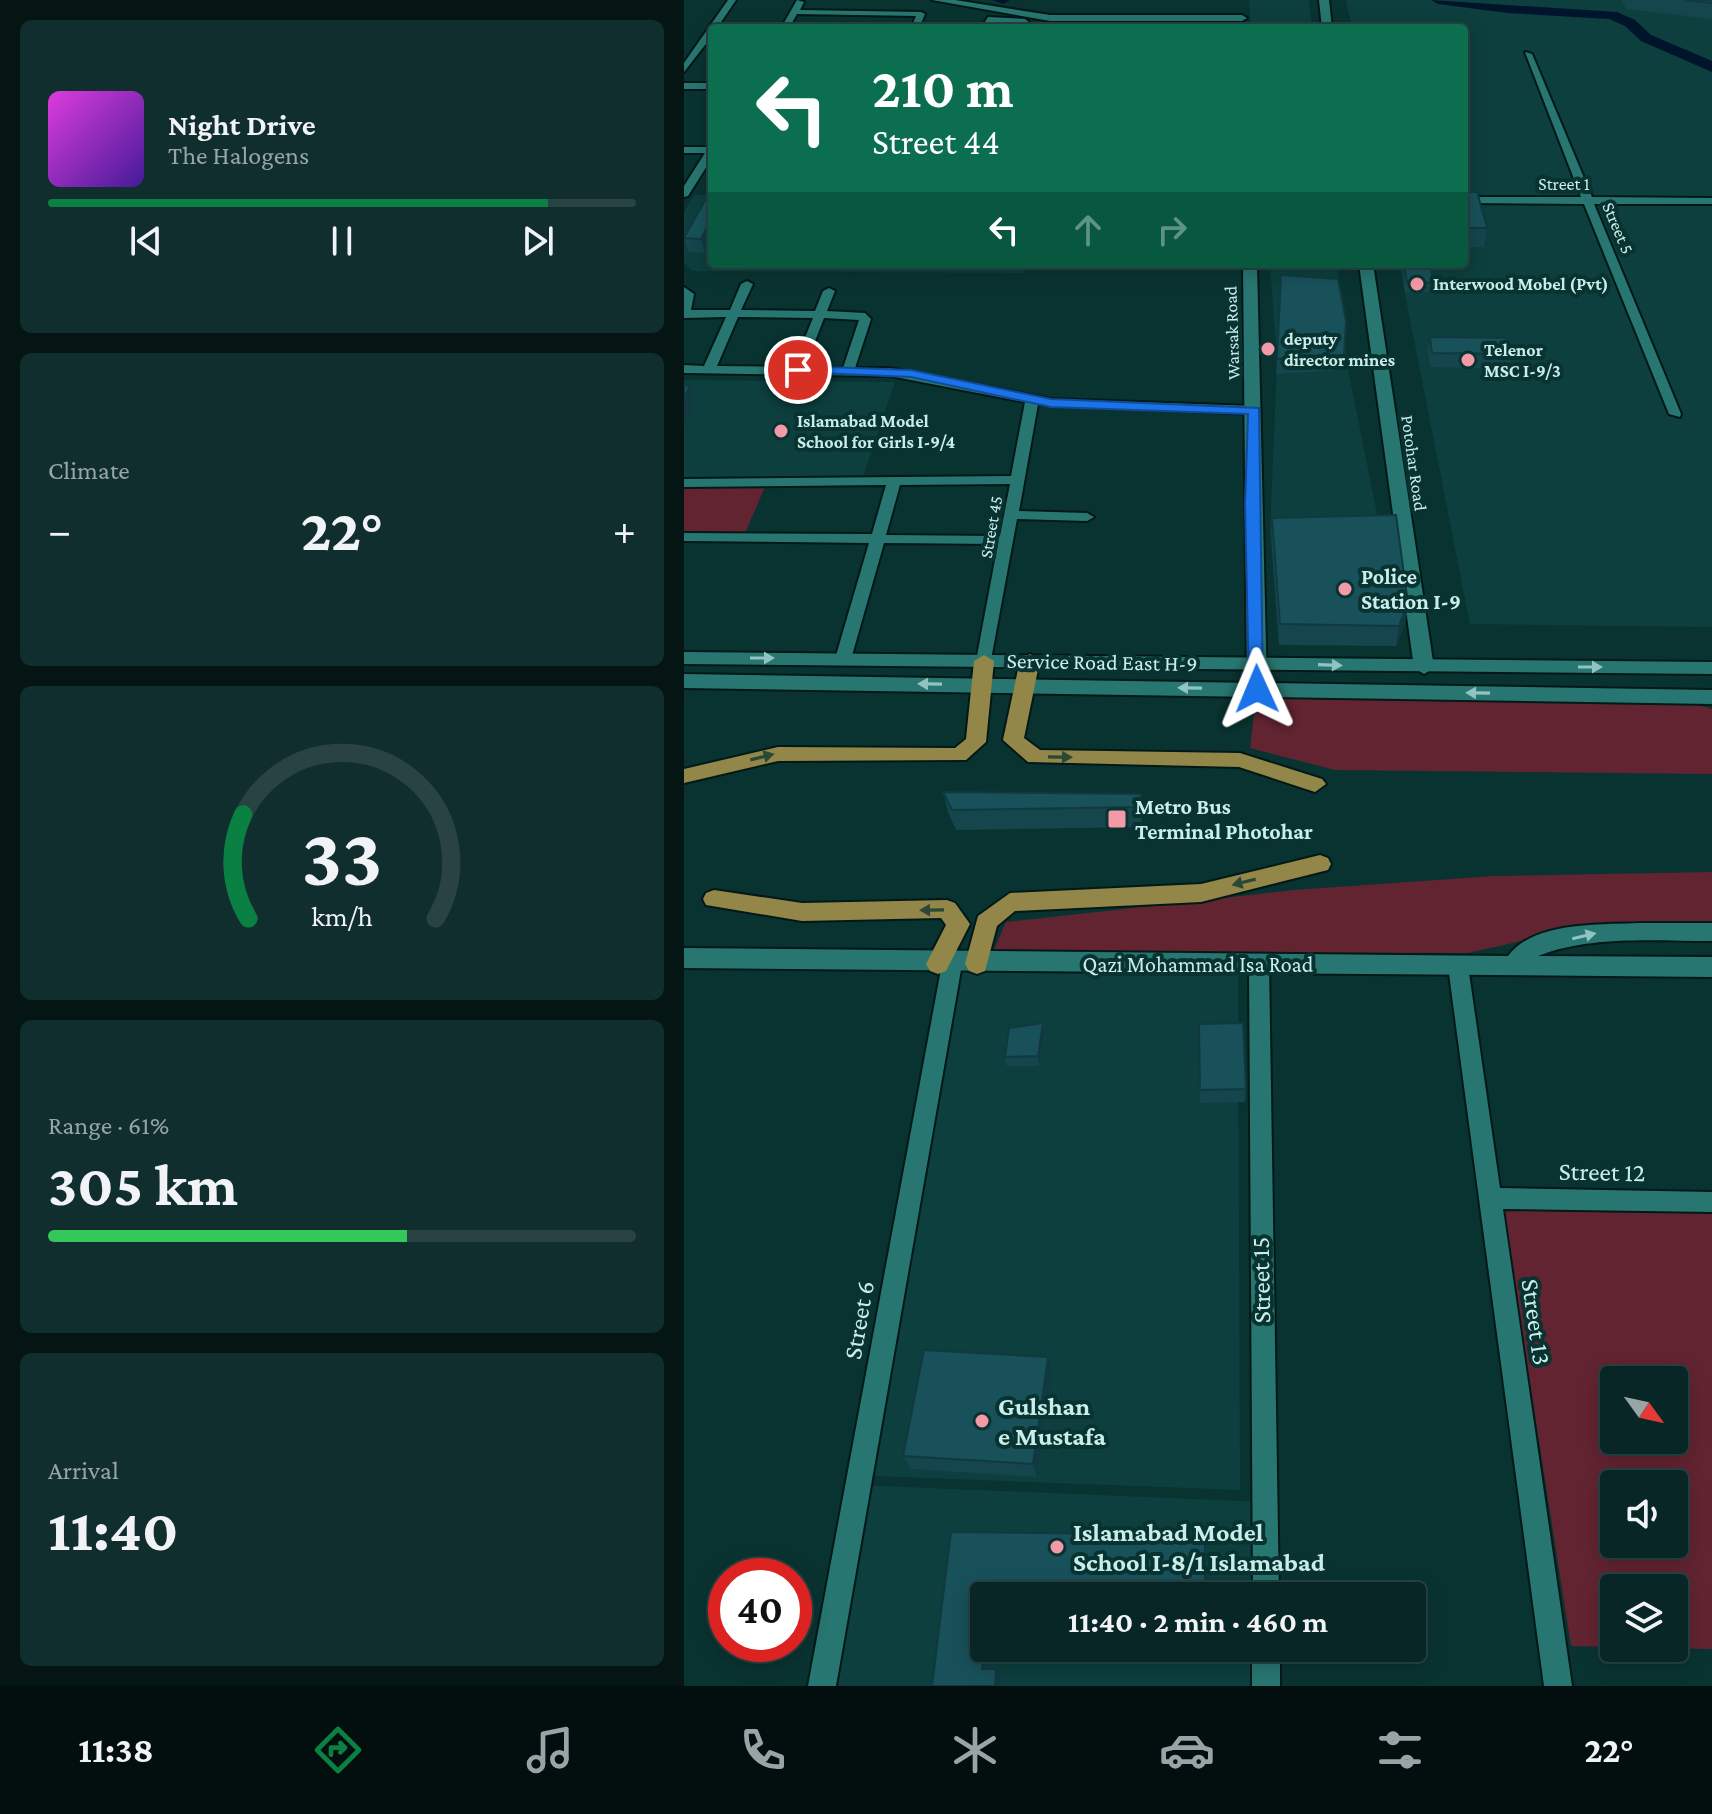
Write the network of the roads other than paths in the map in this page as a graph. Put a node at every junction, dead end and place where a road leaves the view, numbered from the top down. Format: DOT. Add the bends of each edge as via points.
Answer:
graph roads {
  1 [pos="732,0"];
  2 [pos="801,0"];
  3 [pos="937,0"];
  4 [pos="1242,0"];
  5 [pos="1324,0"];
  6 [pos="794,12"];
  7 [pos="889,13"];
  8 [pos="716,24"];
  9 [pos="787,24"];
  10 [pos="883,24"];
  11 [pos="917,24"];
  12 [pos="988,24"];
  13 [pos="1028,24"];
  14 [pos="1095,24"];
  15 [pos="1242,24"];
  16 [pos="1327,24"];
  17 [pos="707,45"];
  18 [pos="1528,54"];
  19 [pos="684,69"];
  20 [pos="684,86"];
  21 [pos="708,86"];
  22 [pos="684,150"];
  23 [pos="708,150"];
  24 [pos="708,156"];
  25 [pos="686,189"];
  26 [pos="1468,200"];
  27 [pos="1587,201"];
  28 [pos="1712,201"];
  29 [pos="1250,268"];
  30 [pos="1367,268"];
  31 [pos="747,284"];
  32 [pos="684,290"];
  33 [pos="829,291"];
  34 [pos="684,313"];
  35 [pos="735,314"];
  36 [pos="819,314"];
  37 [pos="684,369"];
  38 [pos="709,369"];
  39 [pos="798,370"];
  40 [pos="848,370"];
  41 [pos="1032,400"];
  42 [pos="1254,410"];
  43 [pos="1675,414"];
  44 [pos="1018,480"];
  45 [pos="894,482"];
  46 [pos="684,483"];
  47 [pos="1011,515"];
  48 [pos="1087,517"];
  49 [pos="684,537"];
  50 [pos="877,540"];
  51 [pos="1007,540"];
  52 [pos="684,658"];
  53 [pos="843,659"];
  54 [pos="1030,660"];
  55 [pos="984,661"];
  56 [pos="1257,664"];
  57 [pos="1424,668"];
  58 [pos="1712,668"];
  59 [pos="684,681"];
  60 [pos="984,685"];
  61 [pos="1027,685"];
  62 [pos="1257,689"];
  63 [pos="1707,698"];
  64 [pos="686,776"];
  65 [pos="1315,784"];
  66 [pos="1320,864"];
  67 [pos="714,899"];
  68 [pos="1712,932"];
  69 [pos="684,958"];
  70 [pos="1259,963"];
  71 [pos="945,964"];
  72 [pos="977,964"];
  73 [pos="1458,966"];
  74 [pos="1519,966"];
  75 [pos="1712,967"];
  76 [pos="1490,1198"];
  77 [pos="1712,1202"];
  78 [pos="1266,1582"];
  79 [pos="1266,1662"];
  80 [pos="822,1686"];
  81 [pos="1266,1686"];
  82 [pos="1558,1686"];
  1 -- 8 [label="street"];
  2 -- 6 [label="street"];
  3 -- 14 [label="street"];
  4 -- 15 [label="street"];
  5 -- 16 [label="street"];
  6 -- 7 [label="street" via="848,17"];
  6 -- 9 [label="street"];
  7 -- 10 [label="street"];
  7 -- 11 [label="street" via="921,14"];
  12 -- 13 [label="street" via="991,19"];
  17 -- 19 [label="street"];
  18 -- 27 [label="street, Street 5"];
  20 -- 21 [label="street"];
  22 -- 23 [label="street"];
  24 -- 25 [label="street"];
  26 -- 27 [label="street, Street 1"];
  27 -- 28 [label="street, Street 1"];
  27 -- 43 [label="street, Street 5"];
  29 -- 42 [label="street, Warsak Road"];
  30 -- 57 [label="street, Potohar Road"];
  31 -- 35 [label="street"];
  32 -- 34 [label="street"];
  33 -- 36 [label="street"];
  34 -- 35 [label="street"];
  35 -- 36 [label="street"];
  35 -- 38 [label="street"];
  36 -- 39 [label="street"];
  36 -- 40 [label="street" via="864,316"];
  37 -- 38 [label="street"];
  38 -- 39 [label="street"];
  39 -- 40 [label="street"];
  40 -- 41 [label="street" via="911,374"];
  41 -- 42 [label="street"];
  41 -- 44 [label="street, Street 45"];
  42 -- 56 [label="street, Warsak Road"];
  44 -- 45 [label="street"];
  44 -- 47 [label="street, Street 45"];
  45 -- 46 [label="street"];
  45 -- 50 [label="street"];
  47 -- 48 [label="street"];
  47 -- 51 [label="street, Street 45"];
  49 -- 50 [label="street"];
  50 -- 51 [label="street"];
  50 -- 53 [label="street"];
  51 -- 55 [label="street, Street 45"];
  52 -- 53 [label="street, Service Road East H-9, one-way"];
  53 -- 55 [label="street, Service Road East H-9"];
  54 -- 55 [label="street, Service Road East H-9"];
  54 -- 56 [label="street, Service Road East H-9"];
  54 -- 61 [label="main road"];
  55 -- 60 [label="main road"];
  56 -- 57 [label="street, Service Road East H-9, one-way"];
  56 -- 62 [label="street, Warsak Road"];
  57 -- 58 [label="street, Service Road East H-9, one-way"];
  60 -- 59 [label="street, Service Road East H-9, one-way"];
  60 -- 61 [label="street, Service Road East H-9"];
  64 -- 60 [label="main road, one-way" via="778,754 959,755 976,742"];
  62 -- 61 [label="street, Service Road East H-9, one-way"];
  61 -- 65 [label="main road, one-way" via="1013,740 1035,757 1240,760"];
  63 -- 62 [label="street, Service Road East H-9, one-way"];
  66 -- 72 [label="main road, one-way" via="1201,893 1010,902 986,922"];
  71 -- 67 [label="main road, one-way" via="958,924 947,909 802,912"];
  74 -- 68 [label="street, one-way" via="1526,951 1595,934"];
  69 -- 71 [label="street, Qazi Mohammad Isa Road"];
  70 -- 72 [label="street, Qazi Mohammad Isa Road"];
  70 -- 73 [label="street, Qazi Mohammad Isa Road"];
  70 -- 78 [label="street, Street 15"];
  71 -- 72 [label="street, Qazi Mohammad Isa Road"];
  71 -- 80 [label="street, Street 6"];
  73 -- 74 [label="street, Qazi Mohammad Isa Road"];
  73 -- 76 [label="street, Street 13"];
  74 -- 75 [label="street, Qazi Mohammad Isa Road"];
  76 -- 77 [label="street, Street 12"];
  76 -- 82 [label="street, Street 13"];
  79 -- 81 [label="street"];
}
